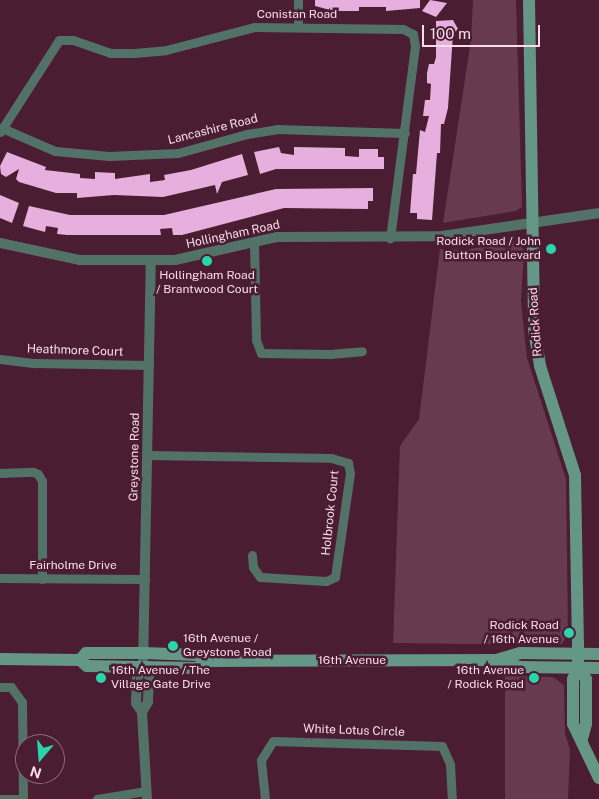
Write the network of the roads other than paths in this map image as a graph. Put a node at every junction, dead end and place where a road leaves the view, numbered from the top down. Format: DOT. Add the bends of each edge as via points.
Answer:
graph roads {
  1 [pos="298,0"];
  2 [pos="529,0"];
  3 [pos="298,26"];
  4 [pos="1,130"];
  5 [pos="405,133"];
  6 [pos="599,214"];
  7 [pos="532,223"];
  8 [pos="390,238"];
  9 [pos="254,242"];
  10 [pos="0,243"];
  11 [pos="151,260"];
  12 [pos="362,351"];
  13 [pos="0,359"];
  14 [pos="149,365"];
  15 [pos="148,455"];
  16 [pos="0,473"];
  17 [pos="252,555"];
  18 [pos="0,578"];
  19 [pos="42,579"];
  20 [pos="145,579"];
  21 [pos="144,654"];
  22 [pos="578,654"];
  23 [pos="599,654"];
  24 [pos="0,659"];
  25 [pos="80,660"];
  26 [pos="496,660"];
  27 [pos="207,661"];
  28 [pos="143,667"];
  29 [pos="578,668"];
  30 [pos="599,668"];
  31 [pos="0,687"];
  32 [pos="599,778"];
  33 [pos="146,795"];
  34 [pos="0,799"];
  35 [pos="23,799"];
  36 [pos="97,799"];
  37 [pos="265,799"];
  38 [pos="452,799"];
  1 -- 3 [label="street"];
  2 -- 7 [label="main road, Rodick Road"];
  3 -- 4 [label="street, Conistan Road" via="254,27 166,50 134,53 110,53 73,40 59,40"];
  3 -- 5 [label="street, Conistan Road" via="395,28 413,34 415,46"];
  4 -- 5 [label="street, Lancashire Road" via="55,151 77,155 146,157 194,150 247,134 277,129"];
  5 -- 8 [label="street, Conistan Road"];
  6 -- 7 [label="street, Hollingham Road"];
  7 -- 8 [label="street, Hollingham Road" via="442,236"];
  7 -- 22 [label="main road, Rodick Road" via="537,356 575,475"];
  8 -- 9 [label="street, Hollingham Road" via="288,236"];
  9 -- 11 [label="street, Hollingham Road" via="191,258"];
  9 -- 12 [label="street" via="256,340 261,353"];
  10 -- 11 [label="street, Hollingham Road" via="79,260"];
  11 -- 14 [label="street, Greystone Road"];
  13 -- 14 [label="street, Heathmore Court" via="44,364"];
  14 -- 15 [label="street, Greystone Road"];
  15 -- 17 [label="street, Holbrook Court" via="331,458 348,464 350,473 335,577 326,581 260,577 253,567"];
  15 -- 20 [label="street, Greystone Road"];
  16 -- 19 [label="street" via="33,472 42,481"];
  18 -- 19 [label="street, Fairholme Drive"];
  19 -- 20 [label="street, Fairholme Drive"];
  20 -- 21 [label="street, Greystone Road"];
  21 -- 25 [label="main road, 16th Avenue" via="86,653"];
  21 -- 27 [label="main road, 16th Avenue" via="197,654"];
  21 -- 28 [label="street, Greystone Road"];
  22 -- 23 [label="main road, 16th Avenue"];
  22 -- 26 [label="main road, 16th Avenue" via="520,653"];
  22 -- 29 [label="main road, Rodick Road"];
  24 -- 25 [label="main road, 16th Avenue"];
  25 -- 28 [label="main road, 16th Avenue" via="87,666"];
  26 -- 27 [label="main road, 16th Avenue"];
  26 -- 29 [label="main road, 16th Avenue" via="520,667"];
  27 -- 28 [label="main road, 16th Avenue" via="197,668"];
  28 -- 33 [label="street, Greystone Road" via="149,677 148,702 142,712"];
  29 -- 30 [label="main road, 16th Avenue"];
  29 -- 32 [label="main road, Rodick Road" via="586,679 586,724 582,739"];
  31 -- 35 [label="street" via="11,687 22,702"];
  33 -- 36 [label="street"];
  34 -- 35 [label="street"];
  37 -- 38 [label="street, White Lotus Circle" via="261,760 273,741 442,746 450,764"];
}
